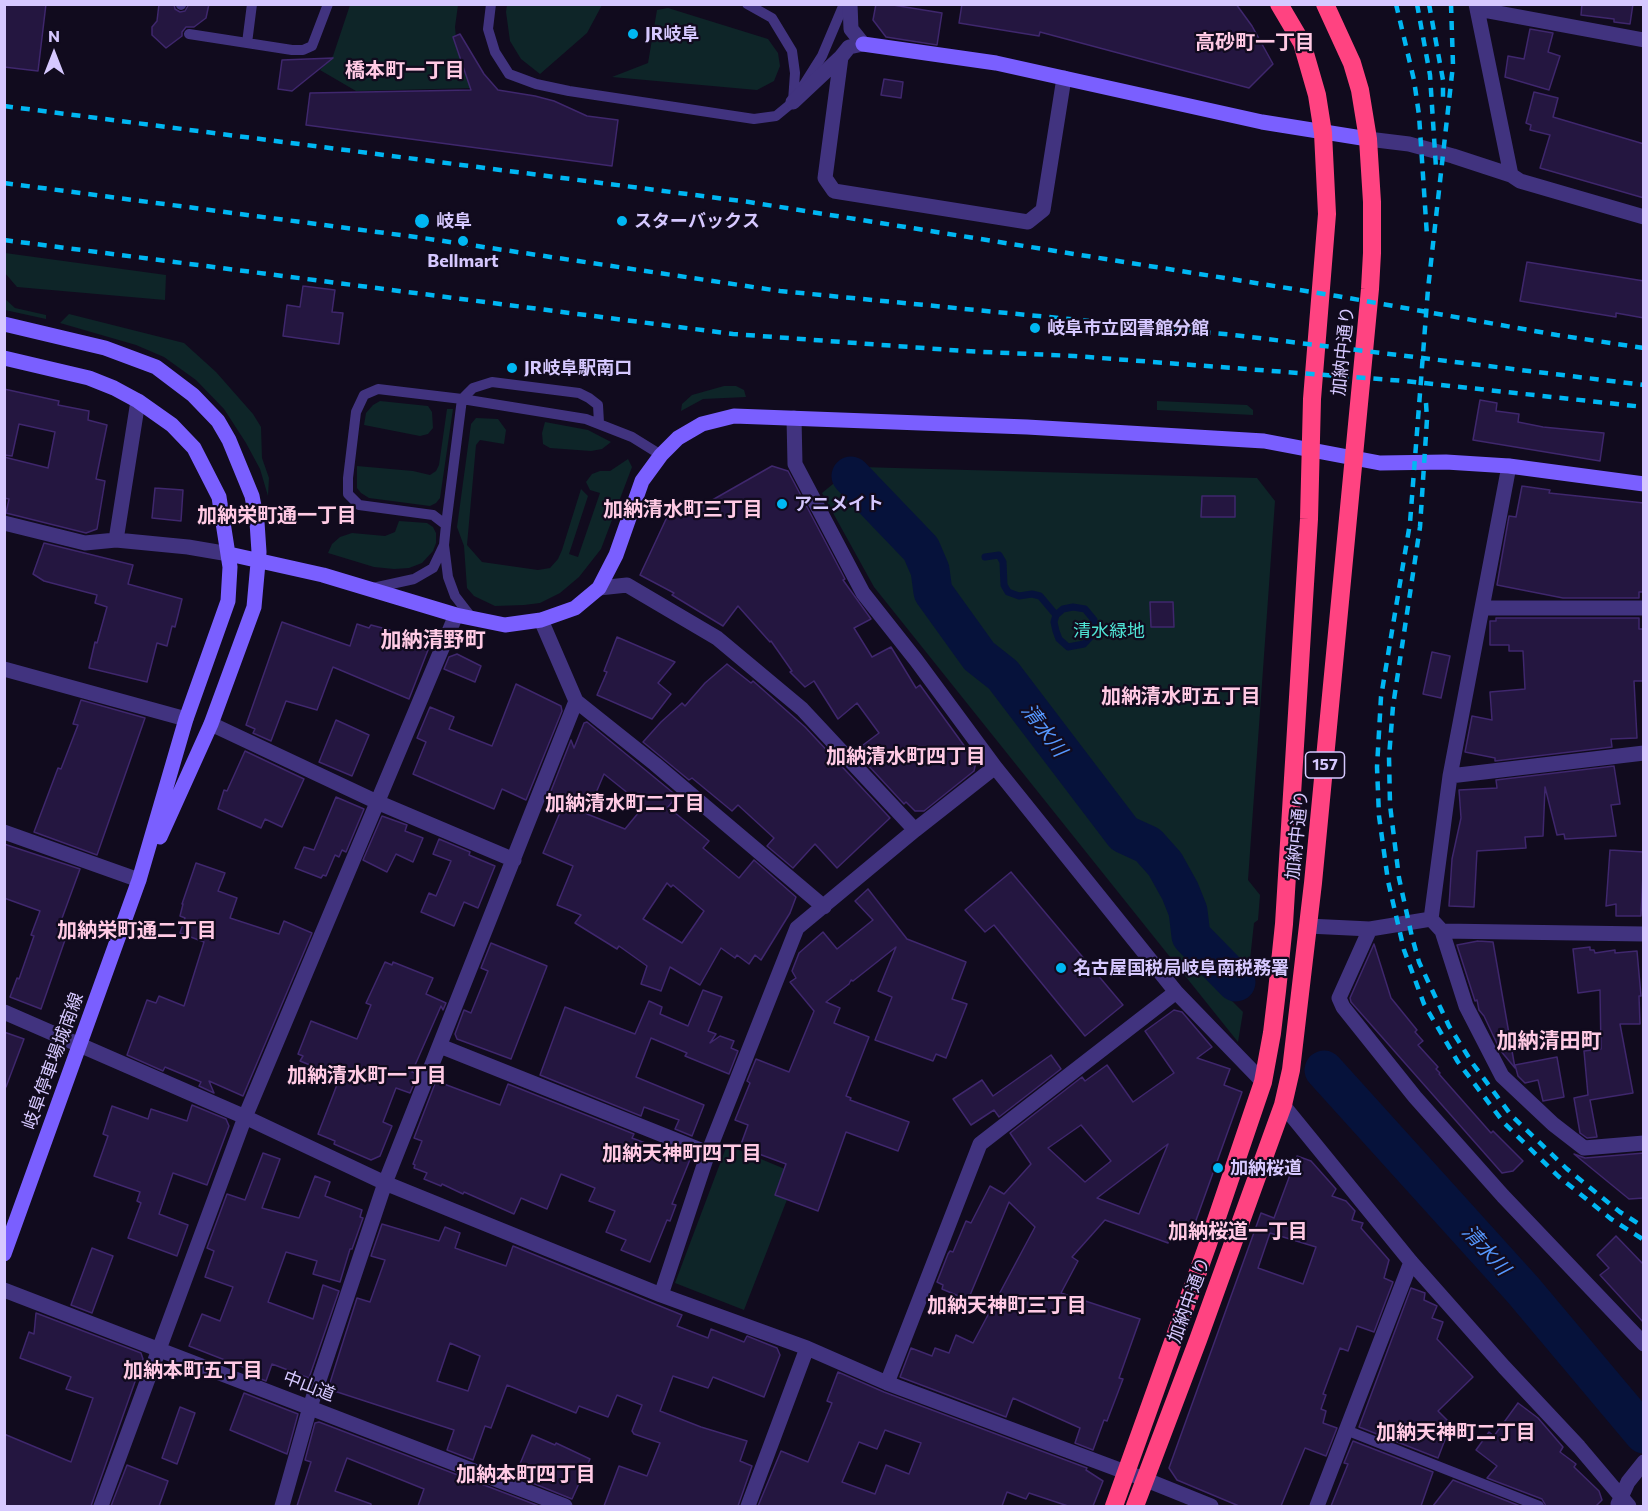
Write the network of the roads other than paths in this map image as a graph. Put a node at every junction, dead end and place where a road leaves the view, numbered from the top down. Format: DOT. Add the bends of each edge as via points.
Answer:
graph roads {
  1 [pos="252,4"];
  2 [pos="328,4"];
  3 [pos="491,4"];
  4 [pos="747,4"];
  5 [pos="844,4"];
  6 [pos="850,4"];
  7 [pos="1279,4"];
  8 [pos="1325,4"];
  9 [pos="1477,7"];
  10 [pos="189,34"];
  11 [pos="1644,40"];
  12 [pos="246,43"];
  13 [pos="863,45"];
  14 [pos="841,57"];
  15 [pos="1064,78"];
  16 [pos="793,102"];
  17 [pos="1323,133"];
  18 [pos="1368,139"];
  19 [pos="1511,175"];
  20 [pos="1644,217"];
  21 [pos="4,324"];
  22 [pos="4,358"];
  23 [pos="462,399"];
  24 [pos="138,401"];
  25 [pos="794,418"];
  26 [pos="599,423"];
  27 [pos="1310,451"];
  28 [pos="661,455"];
  29 [pos="1354,459"];
  30 [pos="1509,466"];
  31 [pos="1644,484"];
  32 [pos="4,523"];
  33 [pos="446,525"];
  34 [pos="116,540"];
  35 [pos="444,545"];
  36 [pos="229,554"];
  37 [pos="259,560"];
  38 [pos="599,588"];
  39 [pos="369,589"];
  40 [pos="1483,608"];
  41 [pos="1644,608"];
  42 [pos="456,615"];
  43 [pos="472,618"];
  44 [pos="541,620"];
  45 [pos="4,669"];
  46 [pos="576,701"];
  47 [pos="186,719"];
  48 [pos="211,724"];
  49 [pos="1644,753"];
  50 [pos="995,767"];
  51 [pos="1450,776"];
  52 [pos="377,802"];
  53 [pos="915,830"];
  54 [pos="4,832"];
  55 [pos="514,860"];
  56 [pos="140,880"];
  57 [pos="824,907"];
  58 [pos="1431,919"];
  59 [pos="1308,926"];
  60 [pos="1370,929"];
  61 [pos="1442,931"];
  62 [pos="1644,934"];
  63 [pos="1176,992"];
  64 [pos="4,1012"];
  65 [pos="80,1044"];
  66 [pos="440,1046"];
  67 [pos="1263,1082"];
  68 [pos="1283,1105"];
  69 [pos="245,1117"];
  70 [pos="1644,1143"];
  71 [pos="708,1152"];
  72 [pos="385,1183"];
  73 [pos="4,1254"];
  74 [pos="1411,1262"];
  75 [pos="4,1290"];
  76 [pos="661,1295"];
  77 [pos="1644,1344"];
  78 [pos="807,1348"];
  79 [pos="159,1349"];
  80 [pos="887,1383"];
  81 [pos="310,1407"];
  82 [pos="1346,1430"];
  83 [pos="1644,1462"];
  84 [pos="1136,1476"];
  85 [pos="1622,1503"];
  86 [pos="101,1506"];
  87 [pos="282,1506"];
  88 [pos="565,1506"];
  89 [pos="748,1506"];
  90 [pos="1114,1506"];
  91 [pos="1135,1506"];
  92 [pos="1211,1506"];
  93 [pos="1317,1506"];
  94 [pos="1539,1506"];
  1 -- 12 [label="lane"];
  2 -- 12 [label="lane" via="312,46 292,50"];
  3 -- 16 [label="lane" via="488,29 495,52 509,74 536,84 754,119 776,116"];
  4 -- 16 [label="lane" via="772,18 792,51"];
  5 -- 16 [label="lane" via="822,56"];
  6 -- 13 [label="street" via="851,29"];
  7 -- 17 [label="highway, 加納中通り / 157" via="1302,43"];
  8 -- 18 [label="highway, 加納中通り / 157" via="1352,63"];
  9 -- 11 [label="street"];
  9 -- 19 [label="street"];
  10 -- 12 [label="lane"];
  13 -- 14 [label="street" via="849,47"];
  13 -- 15 [label="street" via="996,63"];
  14 -- 15 [label="street" via="825,178 834,191 1028,222 1043,210"];
  14 -- 16 [label="street"];
  15 -- 17 [label="street"];
  17 -- 18 [label="street"];
  17 -- 27 [label="highway, 加納中通り / 157" via="1327,214"];
  18 -- 19 [label="street" via="1409,144"];
  18 -- 29 [label="highway, 加納中通り / 157" via="1372,253"];
  19 -- 20 [label="street"];
  21 -- 37 [label="street, 岐阜停車場城南線" via="130,356 156,367 193,395 218,421 241,468 252,496"];
  22 -- 24 [label="street, 岐阜停車場城南線" via="88,378"];
  23 -- 26 [label="lane"];
  23 -- 26 [label="lane" via="473,387 492,382 579,393 598,405"];
  23 -- 33 [label="lane"];
  23 -- 33 [label="lane" via="378,389 364,395 356,412 348,494 358,505 433,515"];
  24 -- 34 [label="street"];
  24 -- 36 [label="street, 岐阜停車場城南線" via="172,425 194,448 219,497"];
  25 -- 27 [label="street" via="1264,441"];
  25 -- 28 [label="street" via="734,416 702,424 678,438"];
  25 -- 50 [label="street" via="795,464 863,593"];
  26 -- 28 [label="lane"];
  27 -- 29 [label="street"];
  27 -- 67 [label="highway, 加納中通り / 157" via="1284,924"];
  28 -- 38 [label="street" via="642,481 616,555"];
  29 -- 30 [label="street"];
  29 -- 59 [label="highway, 加納中通り / 157"];
  30 -- 31 [label="street"];
  30 -- 40 [label="street"];
  32 -- 34 [label="street" via="85,543"];
  33 -- 35 [label="lane"];
  34 -- 36 [label="street"];
  35 -- 39 [label="lane" via="433,568 414,579"];
  35 -- 43 [label="lane" via="455,596"];
  36 -- 37 [label="street"];
  36 -- 47 [label="street, 岐阜停車場城南線" via="228,601"];
  37 -- 39 [label="street"];
  37 -- 48 [label="street, 岐阜停車場城南線" via="254,607"];
  38 -- 44 [label="street" via="575,608"];
  38 -- 53 [label="street" via="627,585 717,638 802,709"];
  39 -- 42 [label="street"];
  40 -- 41 [label="street"];
  40 -- 51 [label="street"];
  42 -- 43 [label="street"];
  42 -- 52 [label="street"];
  43 -- 44 [label="street" via="505,625"];
  44 -- 46 [label="street"];
  45 -- 47 [label="street"];
  46 -- 55 [label="street"];
  46 -- 57 [label="street"];
  47 -- 56 [label="street, 岐阜停車場城南線"];
  48 -- 52 [label="street"];
  48 -- 56 [label="street, 岐阜停車場城南線"];
  49 -- 51 [label="street"];
  50 -- 53 [label="street"];
  50 -- 63 [label="street"];
  51 -- 58 [label="street"];
  52 -- 55 [label="street"];
  52 -- 69 [label="street"];
  53 -- 57 [label="street"];
  54 -- 56 [label="street"];
  55 -- 66 [label="street"];
  56 -- 65 [label="street, 岐阜停車場城南線"];
  57 -- 71 [label="street" via="797,928"];
  58 -- 60 [label="street"];
  58 -- 61 [label="street"];
  59 -- 60 [label="street"];
  59 -- 68 [label="highway, 加納中通り / 157" via="1291,1070"];
  60 -- 77 [label="street" via="1339,998 1343,1007 1415,1097 1503,1196"];
  61 -- 62 [label="street"];
  61 -- 70 [label="street" via="1466,1006 1502,1076 1584,1148"];
  63 -- 67 [label="street"];
  63 -- 80 [label="street" via="980,1144"];
  64 -- 65 [label="street"];
  65 -- 69 [label="street"];
  65 -- 73 [label="street, 岐阜停車場城南線"];
  66 -- 71 [label="street"];
  66 -- 72 [label="street"];
  67 -- 84 [label="highway, 加納中通り / 157"];
  68 -- 74 [label="street"];
  68 -- 84 [label="highway, 加納中通り / 157" via="1198,1340"];
  69 -- 72 [label="street"];
  69 -- 79 [label="street"];
  71 -- 76 [label="street"];
  72 -- 76 [label="street"];
  72 -- 81 [label="street"];
  74 -- 82 [label="street"];
  74 -- 85 [label="street"];
  75 -- 79 [label="street, 中山道"];
  76 -- 78 [label="street"];
  78 -- 80 [label="street"];
  78 -- 89 [label="street"];
  79 -- 81 [label="street, 中山道"];
  79 -- 86 [label="street"];
  80 -- 84 [label="street"];
  81 -- 87 [label="street"];
  81 -- 88 [label="street, 中山道"];
  82 -- 93 [label="street"];
  82 -- 94 [label="lane"];
  83 -- 85 [label="street" via="1628,1482"];
  84 -- 90 [label="highway, 加納中通り / 157"];
  84 -- 91 [label="highway, 加納中通り / 157"];
  84 -- 92 [label="street"];
}
